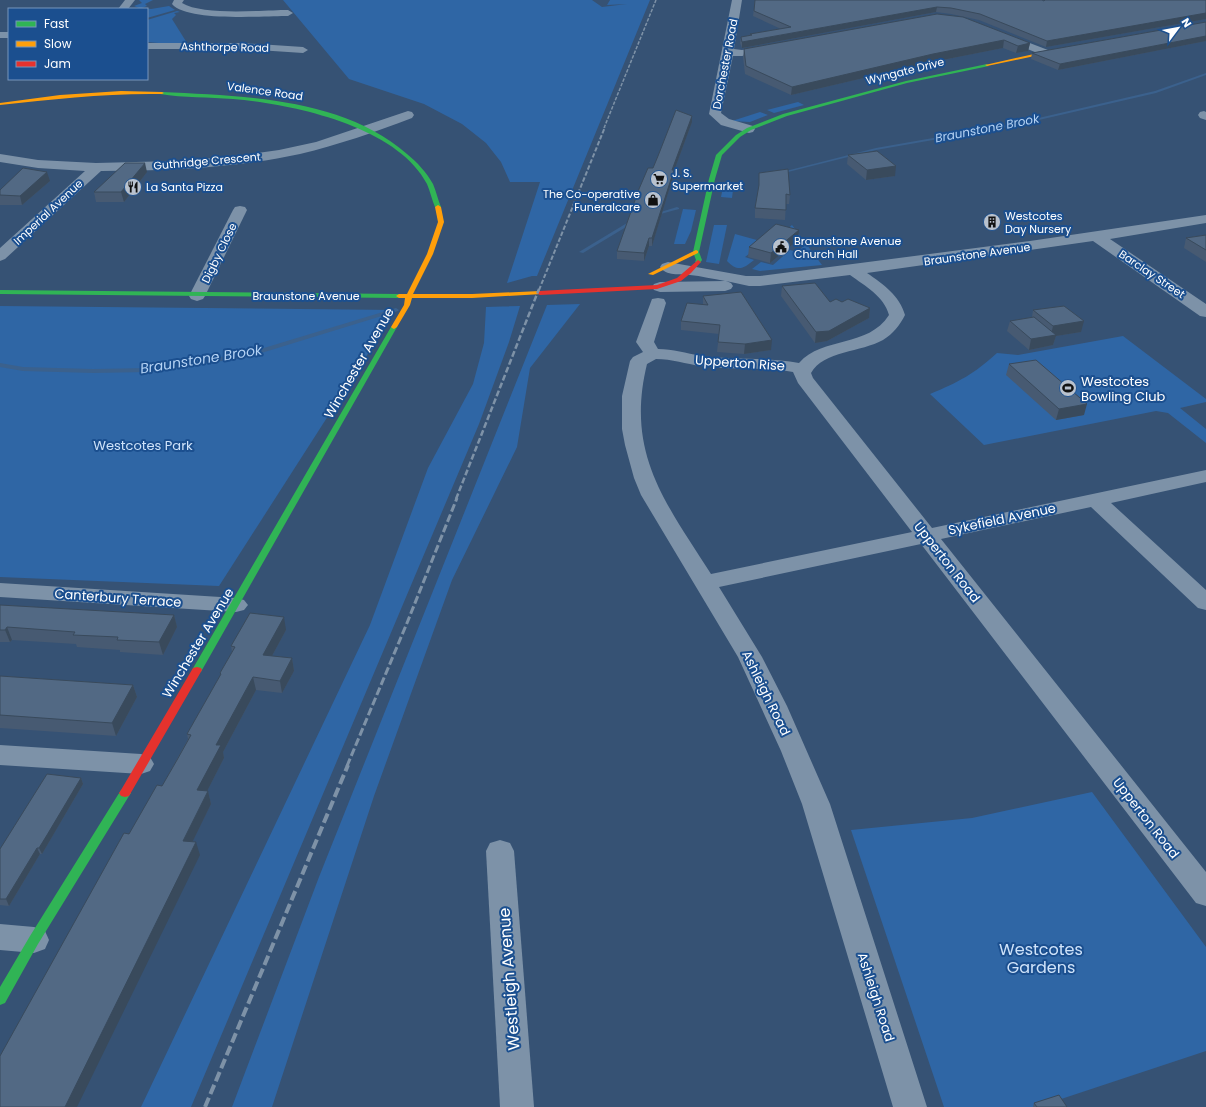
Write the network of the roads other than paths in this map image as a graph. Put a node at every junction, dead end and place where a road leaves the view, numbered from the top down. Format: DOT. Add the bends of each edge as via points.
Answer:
graph roads {
  1 [pos="130,0"];
  2 [pos="179,0"];
  3 [pos="737,0"];
  4 [pos="124,8"];
  5 [pos="288,13"];
  6 [pos="989,30"];
  7 [pos="148,46"];
  8 [pos="781,46"];
  9 [pos="1072,47"];
  10 [pos="306,51"];
  11 [pos="728,52"];
  12 [pos="1044,52"];
  13 [pos="0,104"];
  14 [pos="408,115"];
  15 [pos="749,129"];
  16 [pos="366,131"];
  17 [pos="0,158"];
  18 [pos="96,168"];
  19 [pos="240,210"];
  20 [pos="1206,219"];
  21 [pos="1098,237"];
  22 [pos="696,252"];
  23 [pos="0,256"];
  24 [pos="853,270"];
  25 [pos="680,271"];
  26 [pos="645,276"];
  27 [pos="630,280"];
  28 [pos="747,282"];
  29 [pos="711,287"];
  30 [pos="611,289"];
  31 [pos="0,292"];
  32 [pos="659,295"];
  33 [pos="198,296"];
  34 [pos="409,296"];
  35 [pos="1206,312"];
  36 [pos="652,354"];
  37 [pos="804,369"];
  38 [pos="1206,476"];
  39 [pos="1095,499"];
  40 [pos="926,535"];
  41 [pos="704,583"];
  42 [pos="0,590"];
  43 [pos="1206,603"];
  44 [pos="236,605"];
  45 [pos="0,755"];
  46 [pos="141,764"];
  47 [pos="500,851"];
  48 [pos="1206,894"];
  49 [pos="0,937"];
  50 [pos="34,940"];
  51 [pos="0,999"];
  52 [pos="517,1107"];
  53 [pos="910,1107"];
  1 -- 4 [label="street"];
  2 -- 5 [label="street" via="179,7 195,12 270,16"];
  3 -- 11 [label="street, Dorchester Road"];
  6 -- 12 [label="street"];
  7 -- 10 [label="street, Ashthorpe Road" via="240,46"];
  8 -- 11 [label="street" via="742,53"];
  9 -- 12 [label="street, Wyngate Drive"];
  11 -- 15 [label="street, Dorchester Road" via="715,114 725,122"];
  12 -- 15 [label="street, Wyngate Drive" via="906,82 785,115"];
  13 -- 16 [label="street, Valence Road" via="58,96 108,93 212,96 273,102 324,113"];
  14 -- 16 [label="street, Guthridge Crescent"];
  15 -- 22 [label="street, Wyngate Drive" via="719,155"];
  16 -- 18 [label="street, Guthridge Crescent" via="318,146 242,159 191,165"];
  16 -- 34 [label="street, Valence Road" via="392,144 421,169 436,196 441,222 430,254"];
  17 -- 18 [label="street, Guthridge Crescent" via="27,163"];
  18 -- 23 [label="street, Imperial Avenue"];
  19 -- 33 [label="street, Digby Close"];
  20 -- 21 [label="street, Braunstone Avenue"];
  21 -- 24 [label="street, Braunstone Avenue"];
  21 -- 35 [label="street, Barclay Street"];
  22 -- 25 [label="street" via="681,257"];
  22 -- 25 [label="street, Wyngate Drive" via="699,260 695,267"];
  24 -- 28 [label="street, Braunstone Avenue"];
  24 -- 37 [label="street" via="884,293 896,309 897,315 888,329 879,335 866,342 816,357 808,362"];
  25 -- 26 [label="street"];
  25 -- 28 [label="street, Braunstone Avenue"];
  25 -- 29 [label="street, Braunstone Avenue" via="694,282"];
  25 -- 32 [label="street, Braunstone Avenue"];
  27 -- 30 [label="street, Braunstone Avenue"];
  28 -- 29 [label="street, Braunstone Avenue" via="743,285"];
  29 -- 32 [label="street, Braunstone Avenue"];
  30 -- 32 [label="street, Braunstone Avenue"];
  30 -- 34 [label="street, Braunstone Avenue" via="495,296"];
  31 -- 33 [label="street, Braunstone Avenue"];
  32 -- 36 [label="street" via="645,342"];
  33 -- 34 [label="street, Braunstone Avenue"];
  34 -- 44 [label="street, Winchester Avenue" via="407,305"];
  36 -- 37 [label="street, Upperton Rise" via="670,354 701,361 777,364"];
  36 -- 41 [label="street, Ashleigh Road" via="639,361 634,379 630,416 634,449 651,496"];
  37 -- 40 [label="street, Upperton Road" via="804,380"];
  38 -- 39 [label="street, Sykefield Avenue"];
  39 -- 40 [label="street, Sykefield Avenue"];
  39 -- 43 [label="street"];
  40 -- 41 [label="street, Sykefield Avenue"];
  40 -- 48 [label="street, Upperton Road"];
  41 -- 53 [label="street, Ashleigh Road" via="753,664 780,718 816,804"];
  42 -- 44 [label="street, Canterbury Terrace"];
  44 -- 46 [label="street, Winchester Avenue"];
  45 -- 46 [label="street"];
  46 -- 50 [label="street, Winchester Avenue"];
  47 -- 52 [label="street, Westleigh Avenue"];
  49 -- 50 [label="street"];
  50 -- 51 [label="street, Winchester Avenue"];
}
